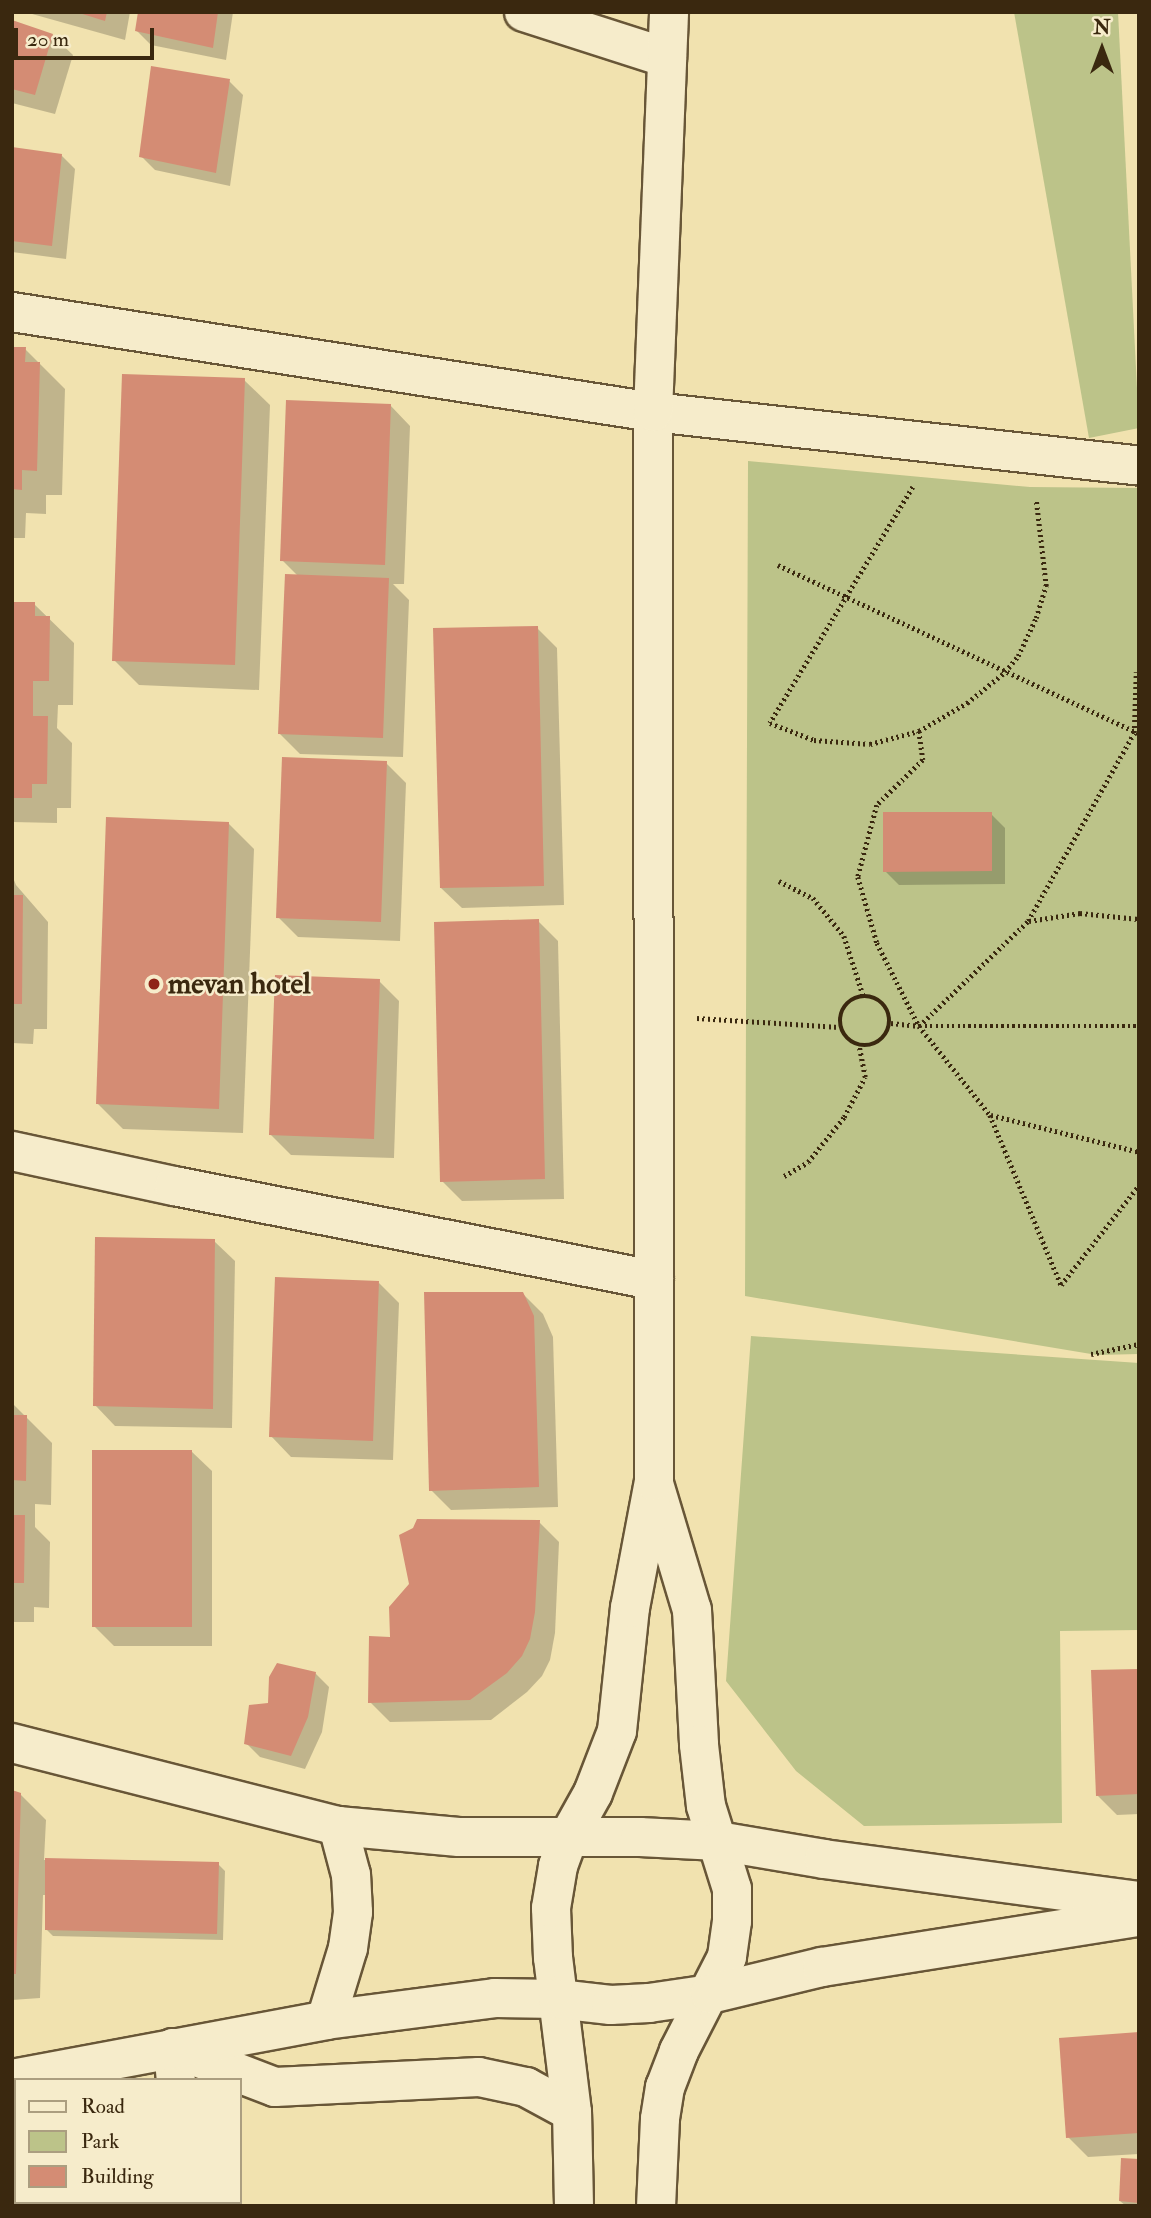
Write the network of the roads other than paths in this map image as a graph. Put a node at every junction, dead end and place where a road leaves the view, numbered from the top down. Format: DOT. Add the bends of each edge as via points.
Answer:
graph roads {
  1 [pos="524,12"];
  2 [pos="669,12"];
  3 [pos="667,58"];
  4 [pos="12,312"];
  5 [pos="653,412"];
  6 [pos="1139,466"];
  7 [pos="12,1151"];
  8 [pos="654,1280"];
  9 [pos="654,1481"];
  10 [pos="12,1743"];
  11 [pos="338,1826"];
  12 [pos="569,1836"];
  13 [pos="718,1841"];
  14 [pos="1139,1901"];
  15 [pos="1139,1917"];
  16 [pos="710,1994"];
  17 [pos="558,1999"];
  18 [pos="326,2020"];
  19 [pos="174,2064"];
  20 [pos="23,2078"];
  21 [pos="235,2078"];
  22 [pos="242,2079"];
  23 [pos="572,2112"];
  24 [pos="574,2206"];
  25 [pos="656,2206"];
  1 -- 3 [label="street"];
  2 -- 3 [label="street"];
  3 -- 5 [label="street"];
  4 -- 5 [label="street"];
  5 -- 6 [label="street"];
  5 -- 8 [label="street"];
  7 -- 8 [label="street"];
  8 -- 9 [label="street"];
  9 -- 12 [label="street" via="629,1608 617,1731 593,1793"];
  9 -- 13 [label="street" via="692,1610 699,1745 706,1807"];
  10 -- 11 [label="street"];
  11 -- 12 [label="street" via="459,1837"];
  11 -- 18 [label="street" via="351,1875 353,1912 348,1948"];
  12 -- 13 [label="street"];
  12 -- 17 [label="street" via="551,1908"];
  13 -- 14 [label="street"];
  13 -- 16 [label="street" via="732,1889 732,1921 727,1957"];
  15 -- 16 [label="street" via="822,1968"];
  16 -- 17 [label="street" via="611,2005"];
  16 -- 25 [label="street" via="665,2087"];
  17 -- 18 [label="street" via="495,1998"];
  17 -- 23 [label="street"];
  18 -- 19 [label="street"];
  19 -- 20 [label="street"];
  19 -- 21 [label="street"];
  22 -- 23 [label="street" via="275,2087 479,2077 526,2087"];
  23 -- 24 [label="street"];
}
